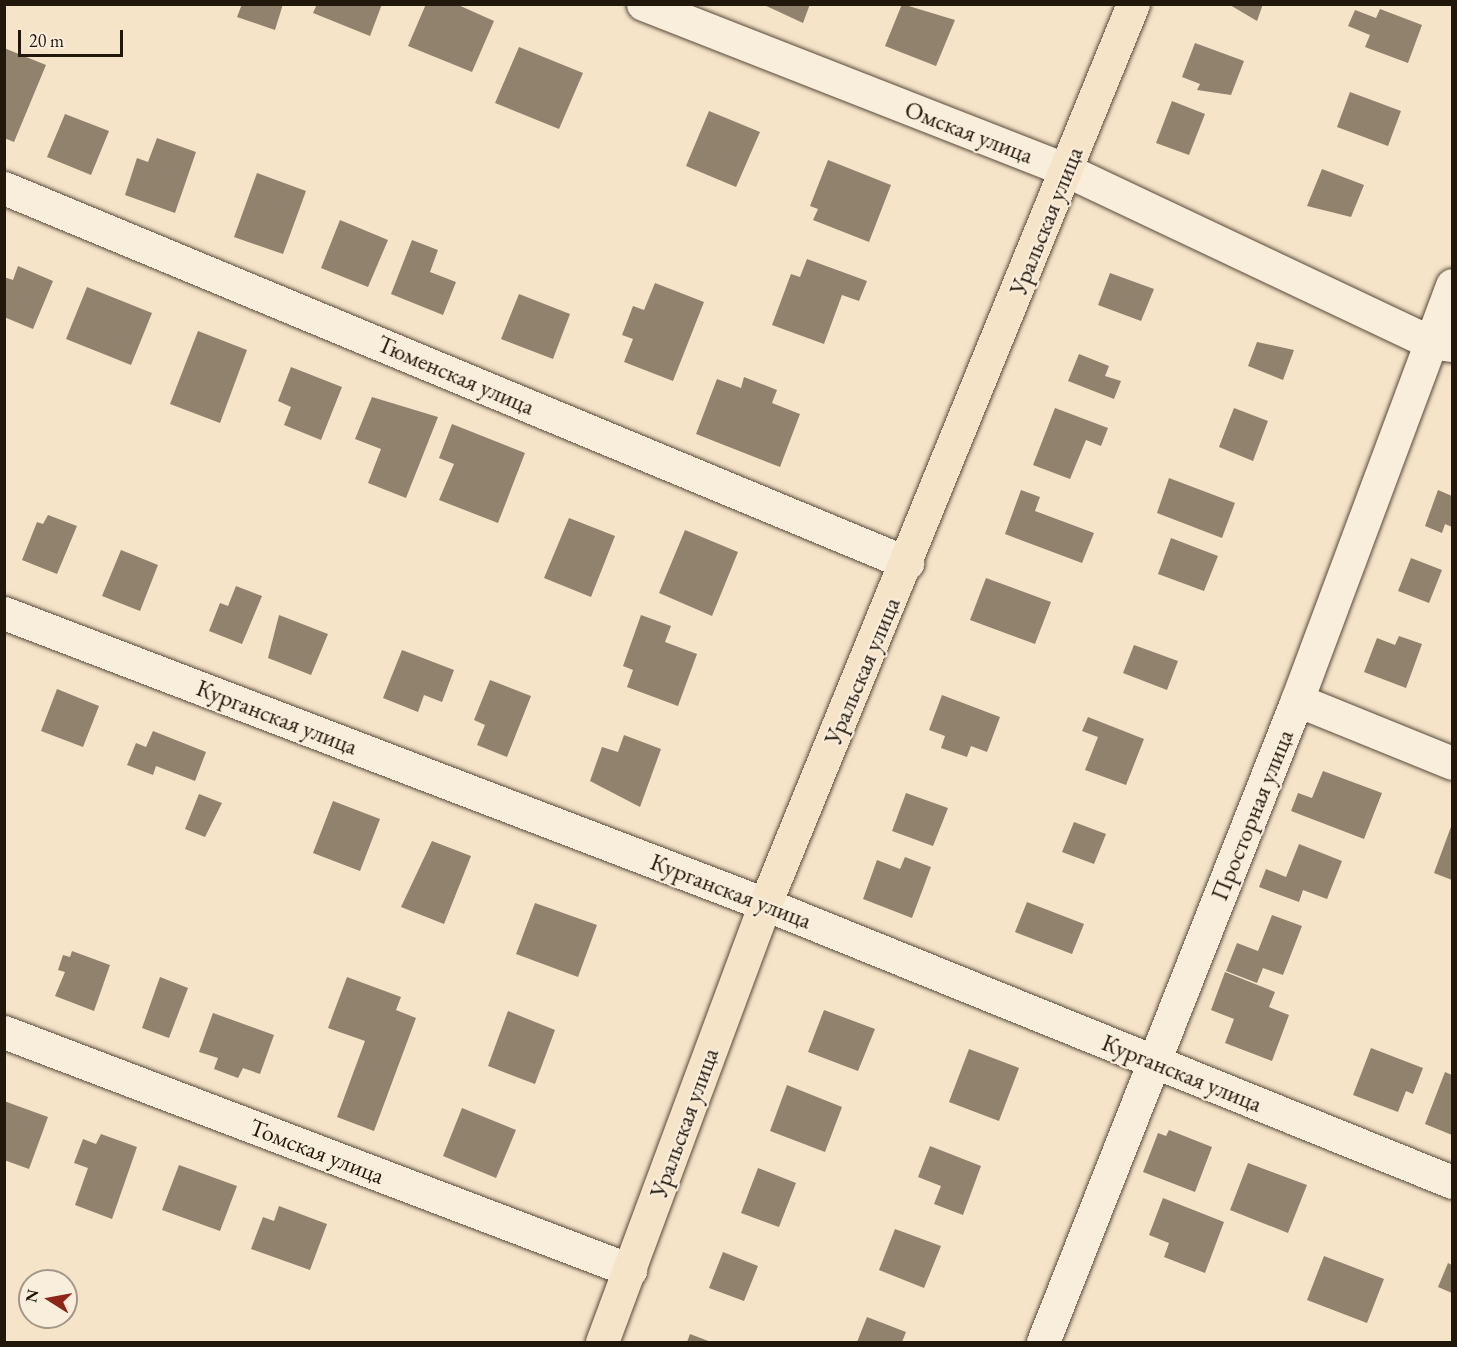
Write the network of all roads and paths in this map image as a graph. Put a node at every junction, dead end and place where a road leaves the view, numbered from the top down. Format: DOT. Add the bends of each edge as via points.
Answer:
graph roads {
  1 [pos="644,4"];
  2 [pos="1133,4"];
  3 [pos="1066,170"];
  4 [pos="4,188"];
  5 [pos="1452,285"];
  6 [pos="1441,344"];
  7 [pos="907,563"];
  8 [pos="4,613"];
  9 [pos="1297,700"];
  10 [pos="1452,763"];
  11 [pos="765,904"];
  12 [pos="4,1032"];
  13 [pos="1154,1062"];
  14 [pos="1452,1182"];
  15 [pos="630,1270"];
  16 [pos="602,1342"];
  17 [pos="1043,1342"];
  1 -- 3 [label="street, Омская улица"];
  2 -- 3 [label="main road, Уральская улица"];
  3 -- 6 [label="street, Омская улица"];
  3 -- 7 [label="main road, Уральская улица"];
  4 -- 7 [label="street, Тюменская улица"];
  5 -- 6 [label="street, Просторная улица"];
  6 -- 9 [label="street, Просторная улица"];
  7 -- 11 [label="main road, Уральская улица"];
  8 -- 11 [label="street, Курганская улица"];
  9 -- 10 [label="street"];
  9 -- 13 [label="street, Просторная улица"];
  11 -- 13 [label="street, Курганская улица"];
  11 -- 15 [label="main road, Уральская улица"];
  12 -- 15 [label="street, Томская улица"];
  13 -- 14 [label="street, Курганская улица"];
  13 -- 17 [label="street, Просторная улица"];
  15 -- 16 [label="main road, Уральская улица"];
}
